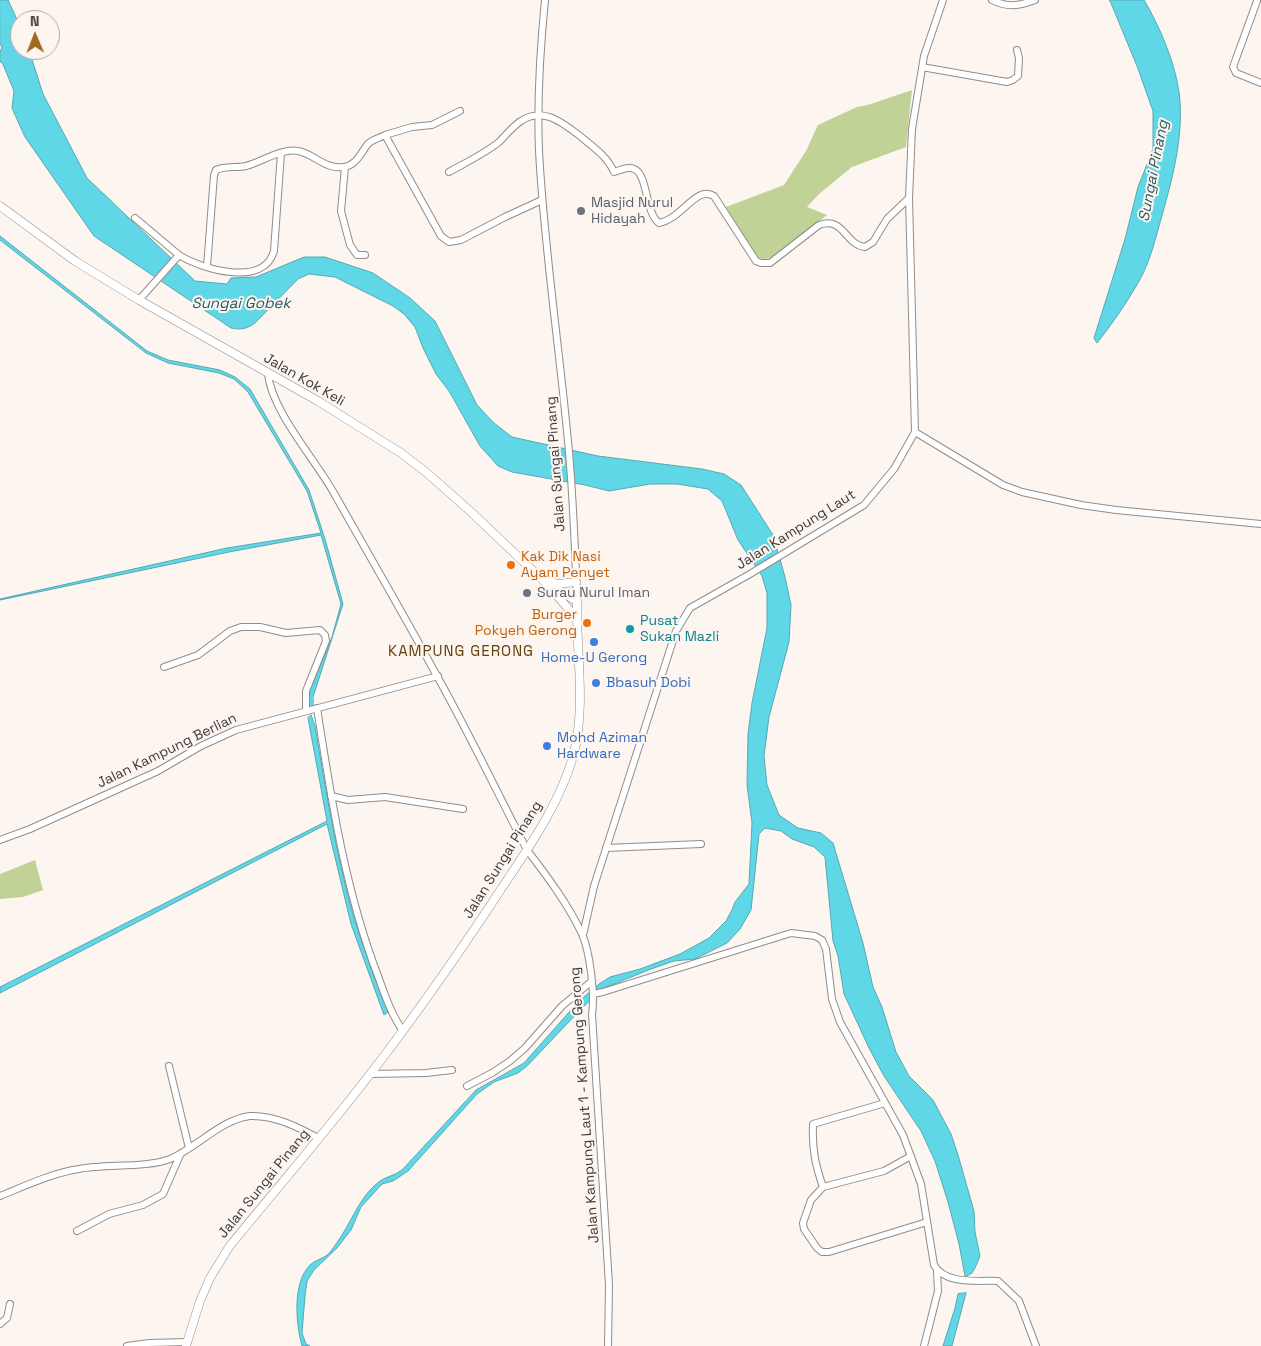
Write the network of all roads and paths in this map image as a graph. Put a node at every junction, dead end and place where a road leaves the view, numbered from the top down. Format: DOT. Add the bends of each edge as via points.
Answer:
graph roads {
  1 [pos="545,0"];
  2 [pos="943,0"];
  3 [pos="992,0"];
  4 [pos="1035,0"];
  5 [pos="1257,1"];
  6 [pos="1017,50"];
  7 [pos="922,66"];
  8 [pos="1261,82"];
  9 [pos="460,111"];
  10 [pos="538,114"];
  11 [pos="386,135"];
  12 [pos="281,153"];
  13 [pos="346,167"];
  14 [pos="449,172"];
  15 [pos="910,198"];
  16 [pos="542,200"];
  17 [pos="0,206"];
  18 [pos="135,218"];
  19 [pos="365,255"];
  20 [pos="176,257"];
  21 [pos="208,267"];
  22 [pos="139,300"];
  23 [pos="268,374"];
  24 [pos="915,432"];
  25 [pos="1261,524"];
  26 [pos="546,582"];
  27 [pos="576,582"];
  28 [pos="577,601"];
  29 [pos="577,619"];
  30 [pos="164,668"];
  31 [pos="438,676"];
  32 [pos="317,708"];
  33 [pos="306,710"];
  34 [pos="331,796"];
  35 [pos="464,809"];
  36 [pos="0,840"];
  37 [pos="701,844"];
  38 [pos="606,848"];
  39 [pos="527,850"];
  40 [pos="583,935"];
  41 [pos="592,983"];
  42 [pos="593,993"];
  43 [pos="403,1031"];
  44 [pos="169,1066"];
  45 [pos="452,1070"];
  46 [pos="370,1074"];
  47 [pos="467,1086"];
  48 [pos="885,1103"];
  49 [pos="318,1138"];
  50 [pos="189,1148"];
  51 [pos="182,1153"];
  52 [pos="911,1156"];
  53 [pos="823,1188"];
  54 [pos="0,1196"];
  55 [pos="926,1222"];
  56 [pos="77,1231"];
  57 [pos="937,1271"];
  58 [pos="10,1304"];
  59 [pos="0,1324"];
  60 [pos="186,1344"];
  61 [pos="127,1346"];
  62 [pos="608,1346"];
  63 [pos="924,1346"];
  64 [pos="1036,1346"];
  1 -- 10 [label="street, Jalan Sungai Pinang"];
  2 -- 7 [label="street"];
  3 -- 4 [label="street" via="1018,6"];
  5 -- 8 [label="street" via="1233,67 1236,73"];
  6 -- 7 [label="street" via="1018,76 1007,82"];
  7 -- 15 [label="street" via="912,129"];
  9 -- 11 [label="street" via="432,125"];
  10 -- 14 [label="street" via="520,121 498,143"];
  10 -- 15 [label="street" via="559,120 602,154 614,172 628,168 639,172 659,222 666,222 704,192 714,196 756,261 761,263 770,262 825,222 836,224 860,247 865,247 873,242 887,219"];
  10 -- 16 [label="street, Jalan Sungai Pinang"];
  11 -- 13 [label="street" via="371,142 359,158"];
  11 -- 16 [label="street" via="440,236 449,242 461,240"];
  12 -- 13 [label="street" via="299,151 324,164"];
  12 -- 21 [label="street" via="248,165 219,169 215,173"];
  12 -- 21 [label="street" via="274,251 269,262 250,272"];
  13 -- 19 [label="street" via="341,216 352,250 357,255"];
  15 -- 24 [label="street"];
  16 -- 27 [label="street, Jalan Sungai Pinang" via="567,432"];
  17 -- 22 [label="street, Jalan Kok Keli" via="75,261"];
  18 -- 20 [label="street"];
  20 -- 21 [label="street"];
  20 -- 22 [label="street"];
  22 -- 23 [label="street, Jalan Kok Keli"];
  23 -- 26 [label="street, Jalan Kok Keli" via="318,401 400,453 470,511"];
  23 -- 31 [label="street, Jalan Kampung Laut 1 - Kampung Gerong" via="269,386 292,429 332,489"];
  24 -- 25 [label="street" via="1003,485 1022,492 1116,510"];
  24 -- 38 [label="street, Jalan Kampung Laut" via="894,469 864,505 690,608 676,631"];
  26 -- 27 [label="street"];
  26 -- 28 [label="street, Jalan Kok Keli"];
  26 -- 29 [label="street"];
  27 -- 28 [label="street, Jalan Sungai Pinang"];
  28 -- 29 [label="street, Jalan Sungai Pinang"];
  29 -- 39 [label="street, Jalan Sungai Pinang" via="576,741 557,797"];
  30 -- 33 [label="street" via="198,655 230,631 242,628 260,626 286,633 320,630 325,635 326,645 306,691"];
  31 -- 32 [label="street, Jalan Kampung Berlian"];
  31 -- 39 [label="street, Jalan Kampung Laut 1 - Kampung Gerong"];
  32 -- 33 [label="street, Jalan Kampung Berlian"];
  32 -- 34 [label="street"];
  33 -- 36 [label="street, Jalan Kampung Berlian" via="236,730 158,770"];
  34 -- 35 [label="street" via="348,800 385,797"];
  34 -- 43 [label="street" via="353,899 369,952 394,1019"];
  37 -- 38 [label="street"];
  38 -- 40 [label="street, Jalan Kampung Laut"];
  39 -- 40 [label="street, Jalan Kampung Laut 1 - Kampung Gerong"];
  39 -- 43 [label="street, Jalan Sungai Pinang"];
  40 -- 41 [label="street, Jalan Kampung Laut 1 - Kampung Gerong"];
  41 -- 42 [label="street, Jalan Kampung Laut 1 - Kampung Gerong"];
  41 -- 47 [label="street" via="562,1006 510,1061"];
  42 -- 48 [label="street" via="791,934 815,936 822,940 826,949 832,999 840,1022"];
  42 -- 62 [label="street, Jalan Kampung Laut 1 - Kampung Gerong" via="609,1285"];
  43 -- 46 [label="street, Jalan Sungai Pinang"];
  44 -- 50 [label="street"];
  45 -- 46 [label="street" via="426,1074"];
  46 -- 49 [label="street, Jalan Sungai Pinang"];
  48 -- 52 [label="street"];
  48 -- 53 [label="street" via="813,1124 812,1146"];
  49 -- 50 [label="street" via="281,1121 249,1116 238,1119"];
  49 -- 60 [label="street, Jalan Sungai Pinang" via="229,1247 210,1278"];
  50 -- 51 [label="street"];
  51 -- 54 [label="street" via="153,1163 72,1170"];
  51 -- 56 [label="street" via="164,1194 143,1205 109,1214"];
  52 -- 53 [label="street" via="884,1171"];
  52 -- 55 [label="street" via="921,1184"];
  53 -- 55 [label="street" via="811,1200 803,1223 822,1252"];
  55 -- 57 [label="street"];
  57 -- 63 [label="street" via="938,1291"];
  57 -- 64 [label="street" via="958,1280 998,1281 1019,1300"];
  58 -- 59 [label="street" via="7,1318"];
  60 -- 61 [label="street"];
}
